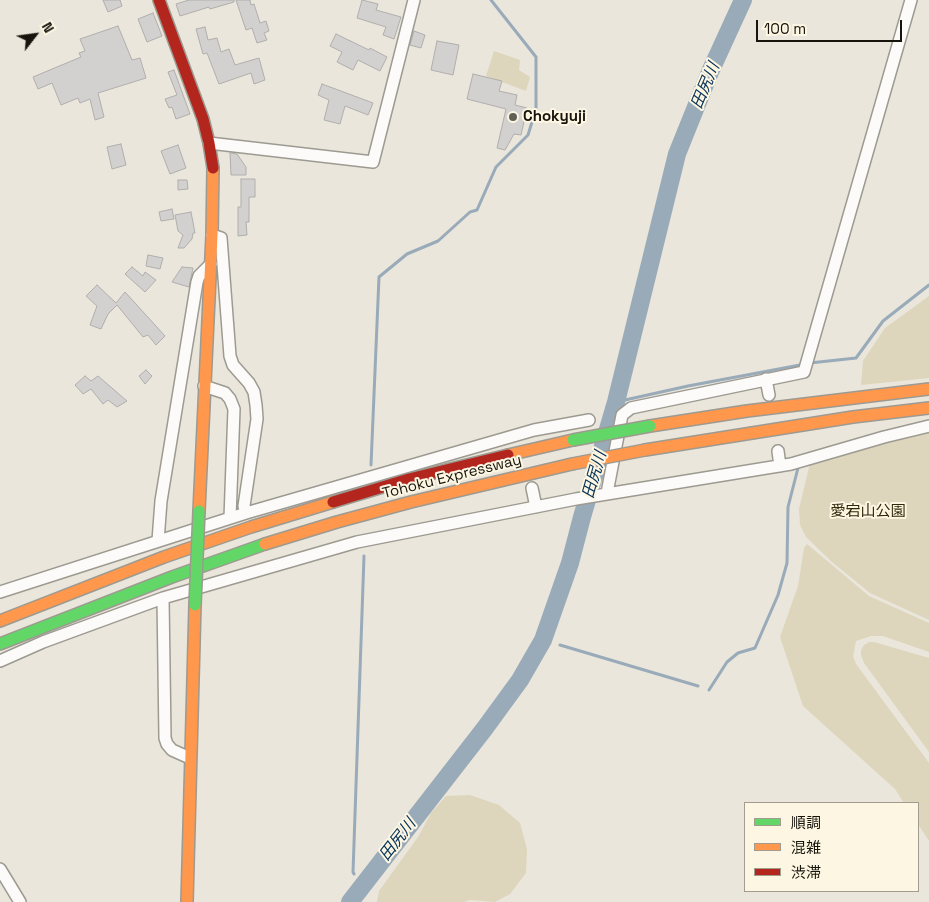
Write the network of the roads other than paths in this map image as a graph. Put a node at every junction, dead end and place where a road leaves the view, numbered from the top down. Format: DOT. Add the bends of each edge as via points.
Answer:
graph roads {
  1 [pos="159,0"];
  2 [pos="414,0"];
  3 [pos="911,0"];
  4 [pos="209,143"];
  5 [pos="212,236"];
  6 [pos="211,264"];
  7 [pos="766,379"];
  8 [pos="204,386"];
  9 [pos="929,389"];
  10 [pos="769,395"];
  11 [pos="929,408"];
  12 [pos="589,420"];
  13 [pos="929,426"];
  14 [pos="778,451"];
  15 [pos="780,466"];
  16 [pos="532,488"];
  17 [pos="604,494"];
  18 [pos="536,507"];
  19 [pos="246,513"];
  20 [pos="230,518"];
  21 [pos="158,541"];
  22 [pos="0,592"];
  23 [pos="163,598"];
  24 [pos="0,621"];
  25 [pos="0,644"];
  26 [pos="0,661"];
  27 [pos="190,758"];
  28 [pos="0,868"];
  29 [pos="20,902"];
  30 [pos="187,902"];
  1 -- 4 [label="main road"];
  2 -- 4 [label="street" via="373,162"];
  3 -- 7 [label="street" via="804,372"];
  4 -- 5 [label="main road"];
  5 -- 6 [label="main road"];
  5 -- 19 [label="street" via="221,238 230,356 254,392 256,405 257,418 244,506"];
  6 -- 8 [label="main road"];
  6 -- 21 [label="street" via="197,282 160,501"];
  7 -- 10 [label="street"];
  7 -- 17 [label="street" via="626,410 622,415"];
  8 -- 20 [label="street" via="226,393 234,409"];
  8 -- 27 [label="main road, bridge"];
  9 -- 24 [label="main road, Tohoku Expressway, bridge" via="650,426 573,440 409,479 164,557"];
  11 -- 25 [label="main road, Tohoku Expressway, bridge" via="844,418 645,450 411,502 257,547"];
  12 -- 19 [label="street"];
  13 -- 15 [label="street"];
  14 -- 15 [label="street"];
  15 -- 17 [label="street"];
  16 -- 18 [label="street"];
  17 -- 18 [label="street"];
  18 -- 23 [label="street" via="357,542"];
  19 -- 20 [label="street"];
  20 -- 21 [label="street"];
  21 -- 22 [label="street"];
  23 -- 26 [label="street"];
  23 -- 27 [label="street" via="164,738 172,750"];
  27 -- 30 [label="main road"];
  28 -- 29 [label="street"];
}
